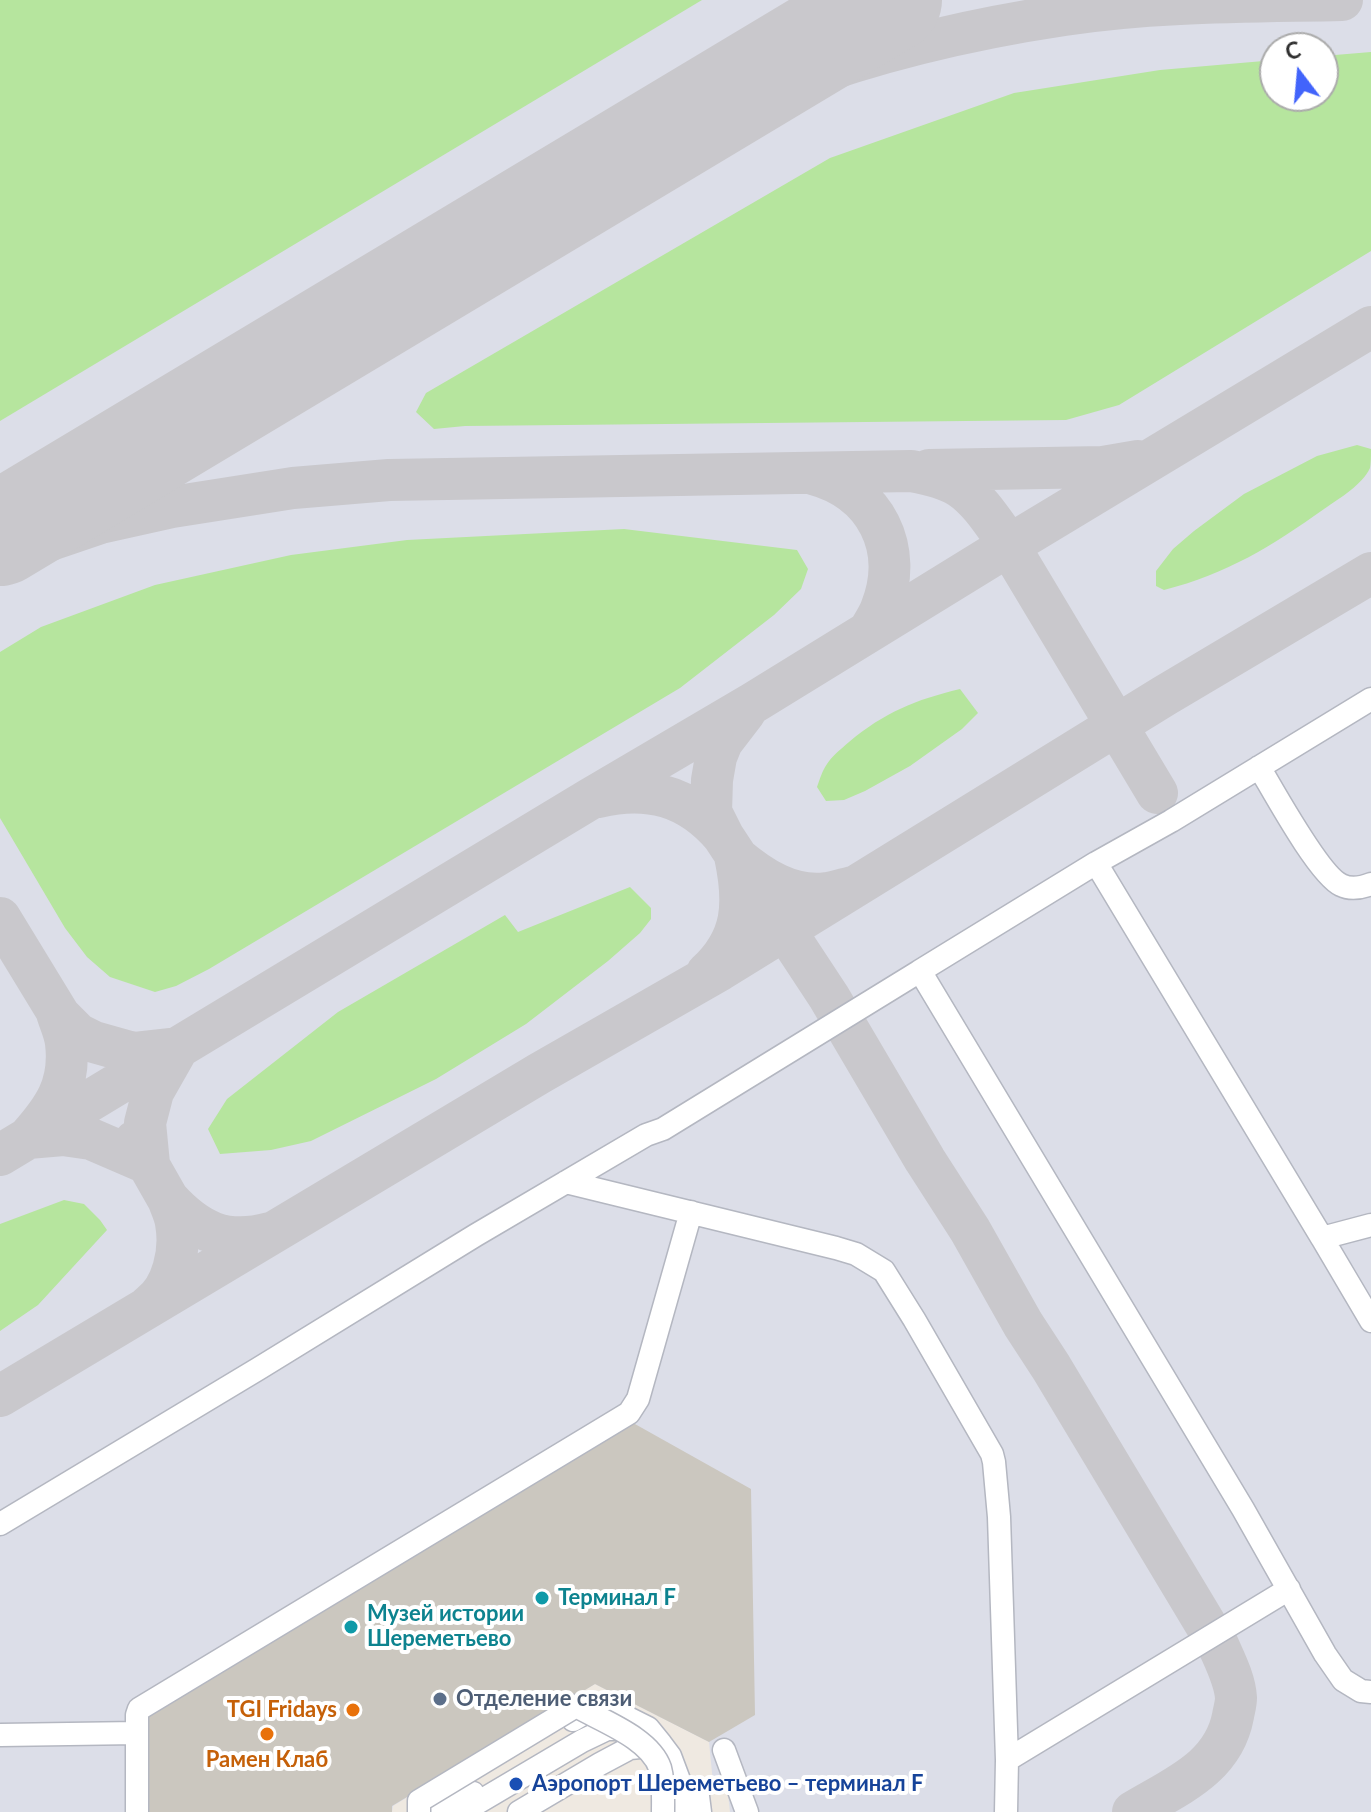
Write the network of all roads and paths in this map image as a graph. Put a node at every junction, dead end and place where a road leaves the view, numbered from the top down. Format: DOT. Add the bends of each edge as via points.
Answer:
graph roads {
  1 [pos="1371,699"];
  2 [pos="1259,767"];
  3 [pos="1096,863"];
  4 [pos="1371,884"];
  5 [pos="920,971"];
  6 [pos="566,1182"];
  7 [pos="691,1212"];
  8 [pos="1371,1225"];
  9 [pos="1322,1238"];
  10 [pos="1371,1321"];
  11 [pos="0,1524"];
  12 [pos="1289,1589"];
  13 [pos="1371,1692"];
  14 [pos="597,1718"];
  15 [pos="137,1733"];
  16 [pos="0,1735"];
  17 [pos="650,1743"];
  18 [pos="724,1750"];
  19 [pos="1007,1760"];
  20 [pos="693,1807"];
  21 [pos="137,1812"];
  22 [pos="419,1812"];
  23 [pos="431,1812"];
  24 [pos="441,1812"];
  25 [pos="462,1812"];
  26 [pos="487,1812"];
  27 [pos="519,1812"];
  28 [pos="663,1812"];
  29 [pos="747,1812"];
  30 [pos="1006,1812"];
  1 -- 2 [label="street"];
  2 -- 3 [label="street"];
  2 -- 4 [label="street" via="1322,869 1355,889"];
  3 -- 5 [label="street"];
  3 -- 9 [label="street"];
  5 -- 6 [label="street" via="663,1129"];
  5 -- 12 [label="street"];
  6 -- 7 [label="street"];
  6 -- 11 [label="street"];
  7 -- 15 [label="street" via="638,1399 629,1413 143,1706"];
  7 -- 19 [label="street" via="856,1254 884,1271 992,1454"];
  8 -- 9 [label="street"];
  9 -- 10 [label="street"];
  12 -- 13 [label="street" via="1343,1680"];
  12 -- 19 [label="street"];
  14 -- 17 [label="street, bridge"];
  14 -- 22 [label="street, bridge" via="576,1706 419,1801"];
  14 -- 24 [label="street"];
  15 -- 16 [label="street"];
  15 -- 21 [label="street"];
  17 -- 20 [label="street" via="670,1756 681,1793"];
  17 -- 23 [label="street" via="648,1728 600,1704 432,1806"];
  17 -- 25 [label="street" via="641,1731 607,1729"];
  17 -- 26 [label="street" via="623,1738 602,1744"];
  17 -- 27 [label="street" via="630,1748"];
  17 -- 28 [label="street, bridge" via="661,1771"];
  18 -- 29 [label="street"];
  19 -- 30 [label="street"];
}
